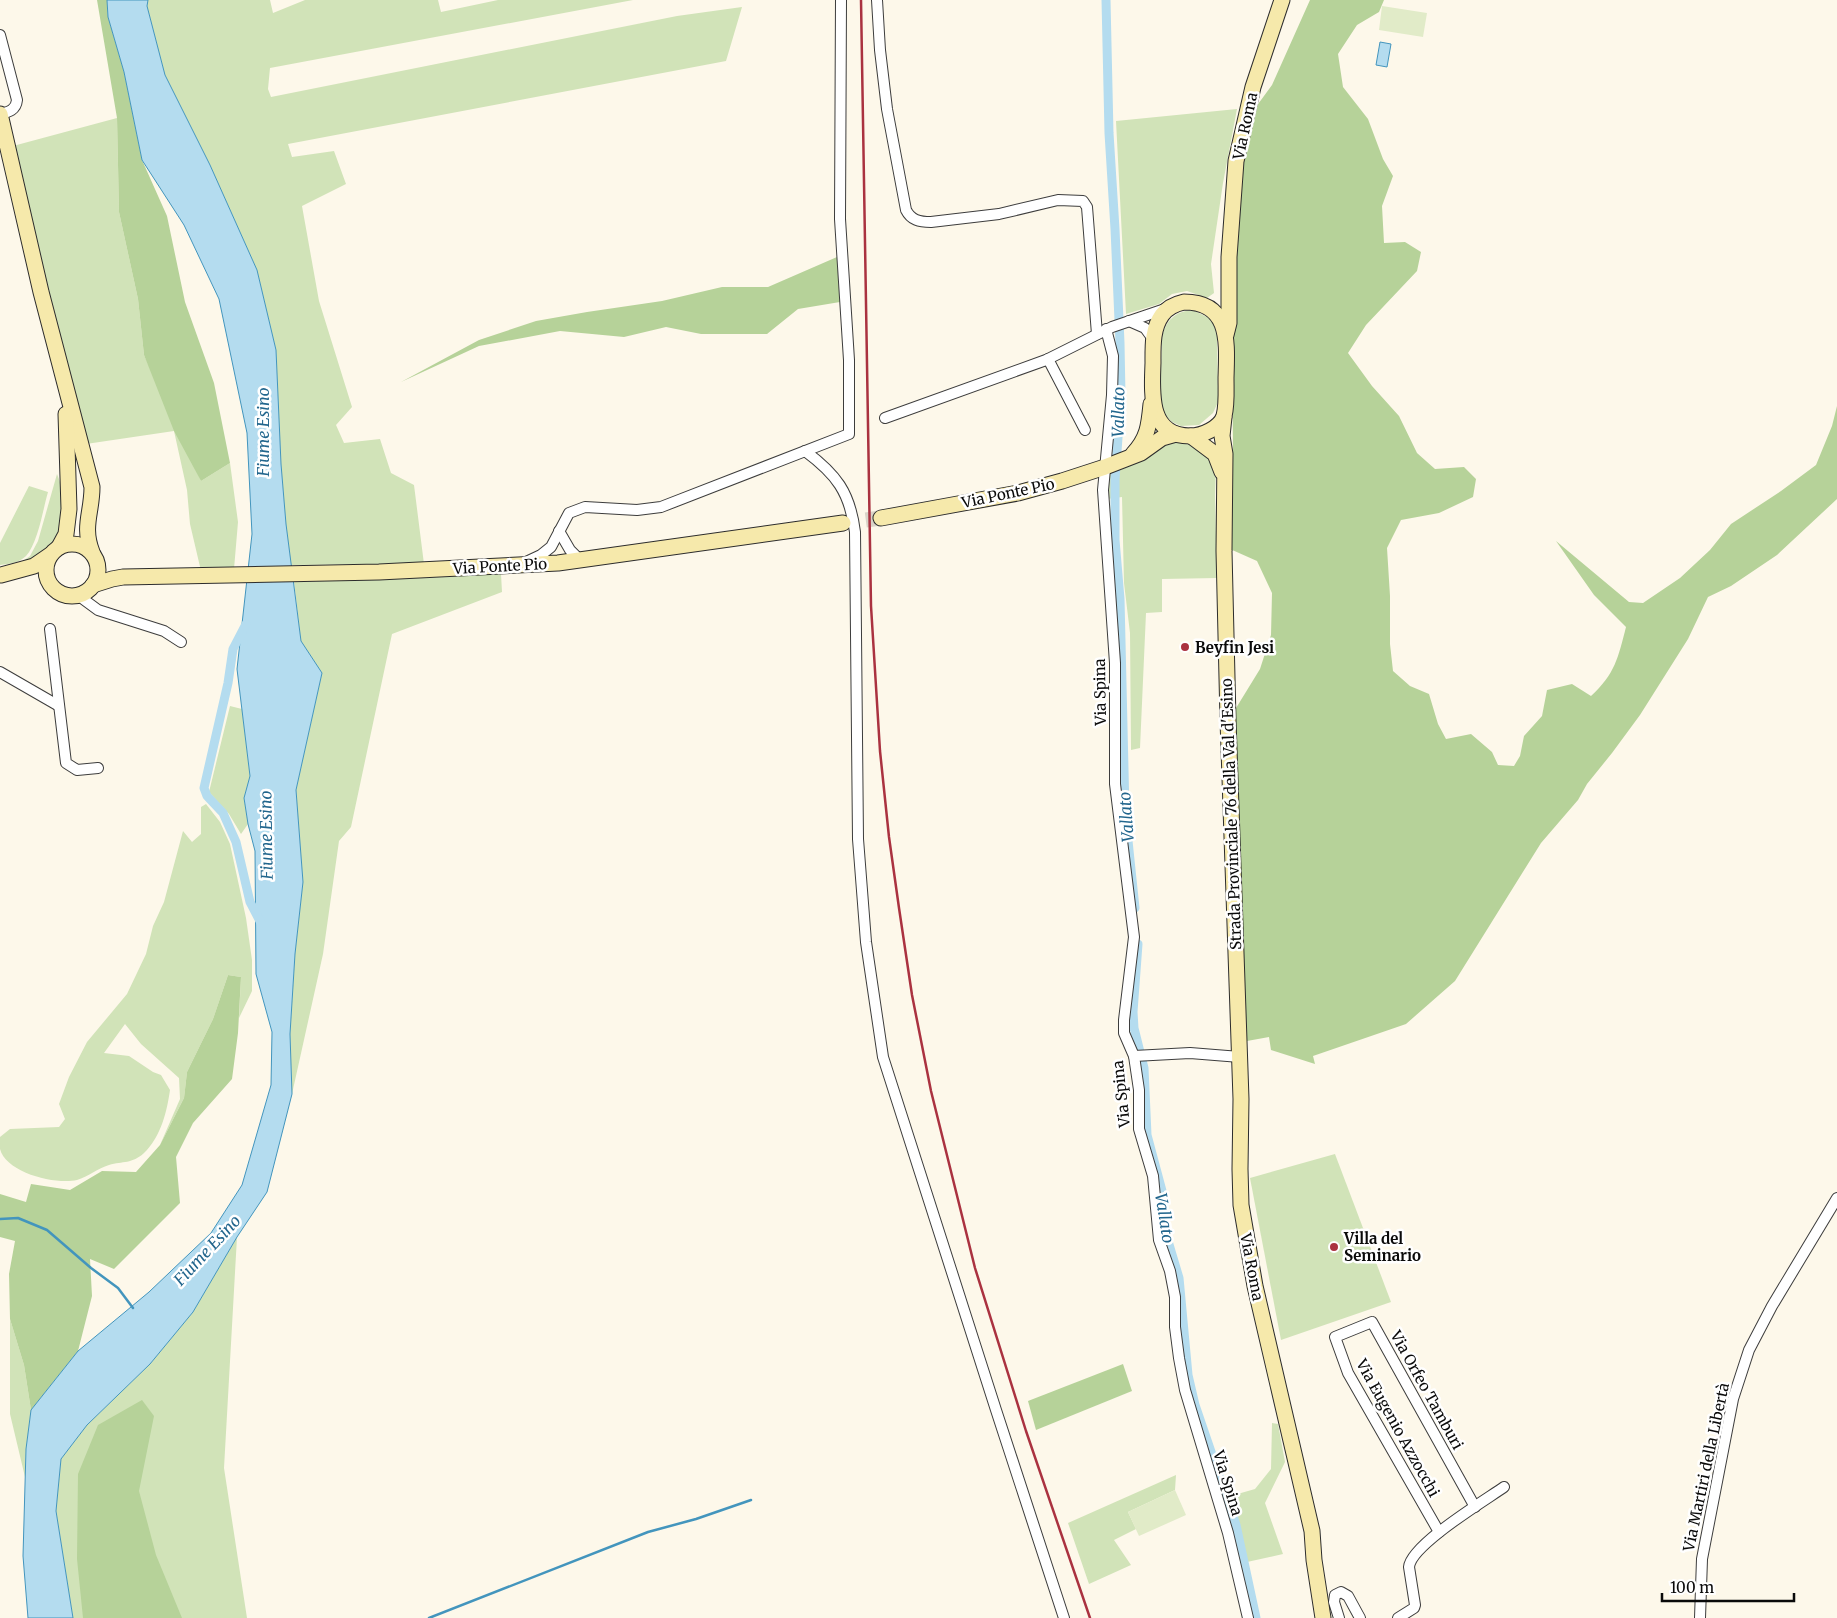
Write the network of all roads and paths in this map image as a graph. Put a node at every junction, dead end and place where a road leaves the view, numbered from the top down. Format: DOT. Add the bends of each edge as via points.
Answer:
graph roads {
  1 [pos="841,0"];
  2 [pos="877,0"];
  3 [pos="1282,0"];
  4 [pos="0,36"];
  5 [pos="0,114"];
  6 [pos="1229,257"];
  7 [pos="1207,306"];
  8 [pos="1168,308"];
  9 [pos="1127,321"];
  10 [pos="1109,328"];
  11 [pos="1096,334"];
  12 [pos="1226,337"];
  13 [pos="1153,339"];
  14 [pos="1048,359"];
  15 [pos="62,373"];
  16 [pos="1152,400"];
  17 [pos="1224,417"];
  18 [pos="885,418"];
  19 [pos="1085,430"];
  20 [pos="1176,434"];
  21 [pos="1192,436"];
  22 [pos="805,451"];
  23 [pos="1128,457"];
  24 [pos="1107,466"];
  25 [pos="1224,481"];
  26 [pos="881,518"];
  27 [pos="843,523"];
  28 [pos="559,530"];
  29 [pos="551,547"];
  30 [pos="55,551"];
  31 [pos="93,555"];
  32 [pos="581,561"];
  33 [pos="558,562"];
  34 [pos="522,564"];
  35 [pos="0,575"];
  36 [pos="154,577"];
  37 [pos="48,583"];
  38 [pos="88,594"];
  39 [pos="50,629"];
  40 [pos="182,642"];
  41 [pos="0,672"];
  42 [pos="59,706"];
  43 [pos="98,768"];
  44 [pos="1238,998"];
  45 [pos="1139,1056"];
  46 [pos="1240,1056"];
  47 [pos="1837,1198"];
  48 [pos="1335,1337"];
  49 [pos="1504,1487"];
  50 [pos="1475,1508"];
  51 [pos="1439,1532"];
  52 [pos="1323,1616"];
  53 [pos="1064,1618"];
  54 [pos="1248,1618"];
  55 [pos="1339,1618"];
  56 [pos="1360,1618"];
  57 [pos="1398,1618"];
  58 [pos="1700,1618"];
  1 -- 22 [label="street" via="840,219 849,360 849,434"];
  2 -- 11 [label="street" via="887,109 909,216 921,222 931,222 999,214 1058,200 1083,201 1088,207"];
  3 -- 6 [label="main road, Via Roma" via="1253,87 1236,161"];
  4 -- 5 [label="street" via="17,100 12,111"];
  5 -- 15 [label="main road"];
  6 -- 7 [label="main road" via="1224,289 1216,302"];
  6 -- 12 [label="main road, Strada Provinciale 76 della Val d'Esino"];
  7 -- 8 [label="main road" via="1184,302"];
  7 -- 12 [label="main road, Strada Provinciale 76 della Val d'Esino" via="1217,315"];
  8 -- 9 [label="street"];
  8 -- 13 [label="main road" via="1156,325"];
  9 -- 10 [label="street"];
  9 -- 13 [label="street" via="1145,328"];
  10 -- 11 [label="street"];
  10 -- 24 [label="street, Via Spina" via="1113,356"];
  11 -- 14 [label="street"];
  12 -- 17 [label="main road, Strada Provinciale 76 della Val d'Esino"];
  13 -- 16 [label="main road"];
  14 -- 18 [label="street"];
  14 -- 19 [label="street"];
  15 -- 30 [label="main road" via="68,525"];
  15 -- 31 [label="main road" via="92,487 86,526"];
  16 -- 20 [label="main road" via="1163,425"];
  16 -- 23 [label="main road" via="1142,445"];
  17 -- 21 [label="main road" via="1214,430"];
  17 -- 25 [label="main road, Strada Provinciale 76 della Val d'Esino"];
  20 -- 21 [label="main road"];
  20 -- 23 [label="main road, Via Ponte Pio"];
  21 -- 25 [label="main road, Strada Provinciale 76 della Val d'Esino" via="1215,454"];
  22 -- 28 [label="street" via="661,507 645,510 577,509 569,513"];
  22 -- 53 [label="street" via="825,466 844,490 853,514 858,839 866,942 883,1057"];
  23 -- 24 [label="main road, Via Ponte Pio"];
  24 -- 26 [label="main road, Via Ponte Pio" via="1018,493"];
  24 -- 45 [label="street, Via Spina" via="1103,490 1115,663 1115,784 1134,937 1124,1033"];
  25 -- 44 [label="main road, Strada Provinciale 76 della Val d'Esino" via="1228,730"];
  27 -- 32 [label="main road, Via Ponte Pio"];
  28 -- 29 [label="street"];
  28 -- 32 [label="street" via="570,550"];
  28 -- 33 [label="street" via="563,546"];
  29 -- 33 [label="street" via="551,555"];
  29 -- 34 [label="street"];
  30 -- 31 [label="main road, Via Ponte Pio" via="65,544 76,544 87,548"];
  30 -- 35 [label="main road" via="34,566"];
  30 -- 37 [label="main road" via="47,560"];
  31 -- 36 [label="main road, Via Ponte Pio" via="113,568"];
  31 -- 38 [label="main road" via="98,575"];
  32 -- 33 [label="main road, Via Ponte Pio"];
  33 -- 34 [label="main road, Via Ponte Pio"];
  34 -- 36 [label="main road, Via Ponte Pio" via="379,572"];
  35 -- 37 [label="main road" via="32,576"];
  36 -- 38 [label="main road, Via Ponte Pio" via="112,579"];
  37 -- 38 [label="main road" via="67,596"];
  38 -- 40 [label="street" via="98,610 164,631"];
  39 -- 42 [label="street"];
  41 -- 42 [label="street"];
  42 -- 43 [label="street" via="66,763 77,770"];
  44 -- 46 [label="main road, Via Roma"];
  45 -- 46 [label="street" via="1190,1053"];
  45 -- 54 [label="street, Via Spina" via="1139,1129 1153,1176 1159,1240 1175,1296 1178,1350 1185,1390 1228,1533"];
  46 -- 52 [label="main road, Via Roma" via="1243,1215 1257,1295 1312,1531"];
  47 -- 58 [label="street, Via Martiri della Libertà" via="1749,1350 1733,1399 1702,1559"];
  48 -- 50 [label="street, Via Orfeo Tamburi" via="1372,1322"];
  48 -- 51 [label="street, Via Eugenio Azzocchi" via="1348,1373"];
  49 -- 50 [label="street"];
  50 -- 51 [label="street"];
  51 -- 57 [label="street" via="1409,1562 1415,1605"];
  55 -- 56 [label="street" via="1334,1602 1335,1595 1341,1592 1348,1596"];
}
